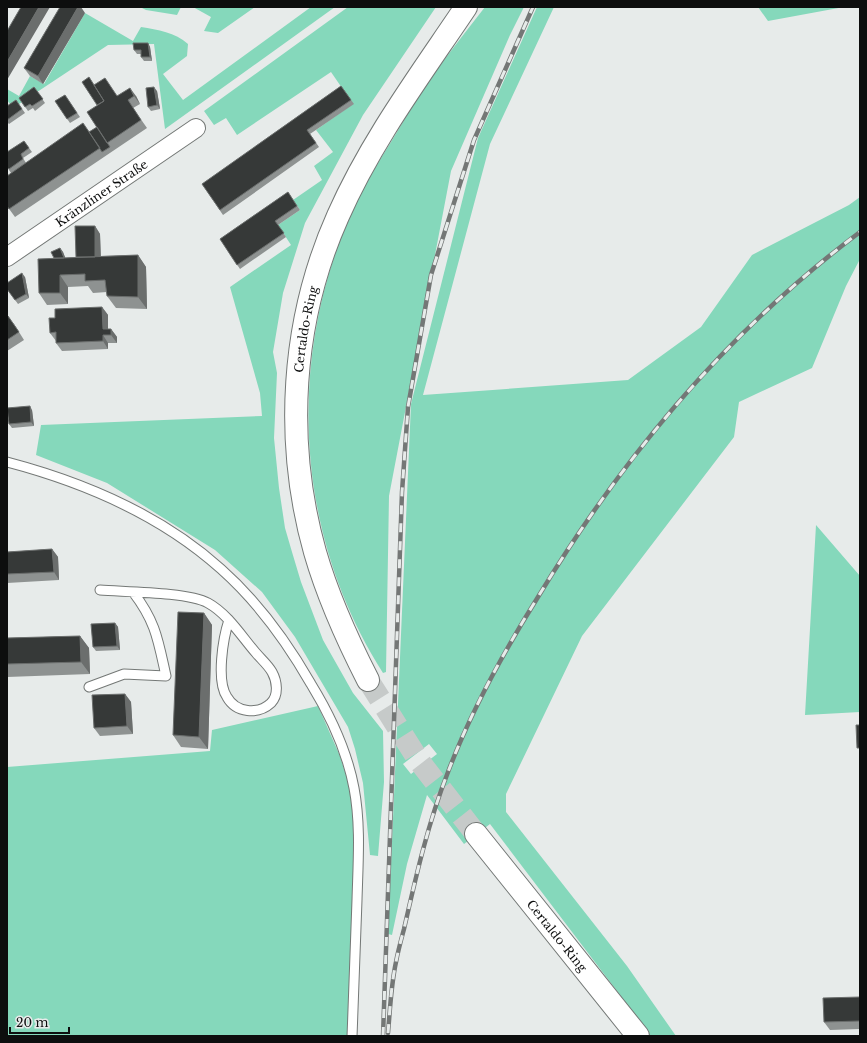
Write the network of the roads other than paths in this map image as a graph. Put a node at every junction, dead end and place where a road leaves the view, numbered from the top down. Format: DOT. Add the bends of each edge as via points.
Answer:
graph roads {
  1 [pos="466,7"];
  2 [pos="196,128"];
  3 [pos="7,257"];
  4 [pos="7,462"];
  5 [pos="100,590"];
  6 [pos="133,592"];
  7 [pos="229,620"];
  8 [pos="368,680"];
  9 [pos="89,687"];
  10 [pos="476,834"];
  11 [pos="352,1036"];
  12 [pos="638,1036"];
  1 -- 8 [label="main road, Certaldo-Ring" via="383,132 338,216 313,285 301,349 296,440 306,514 315,553 341,626"];
  2 -- 3 [label="street, Kränzliner Straße"];
  4 -- 11 [label="lane" via="77,484 124,505 176,535 221,568 254,602 301,665 332,721 354,787 358,828"];
  5 -- 6 [label="lane"];
  6 -- 7 [label="lane" via="182,596 208,603"];
  6 -- 9 [label="lane" via="146,608 154,625 166,676 124,674"];
  7 -- 7 [label="lane" via="272,672 276,693 266,708 256,711 242,709 233,705 224,694 224,635"];
  10 -- 12 [label="main road, Certaldo-Ring"];
}
